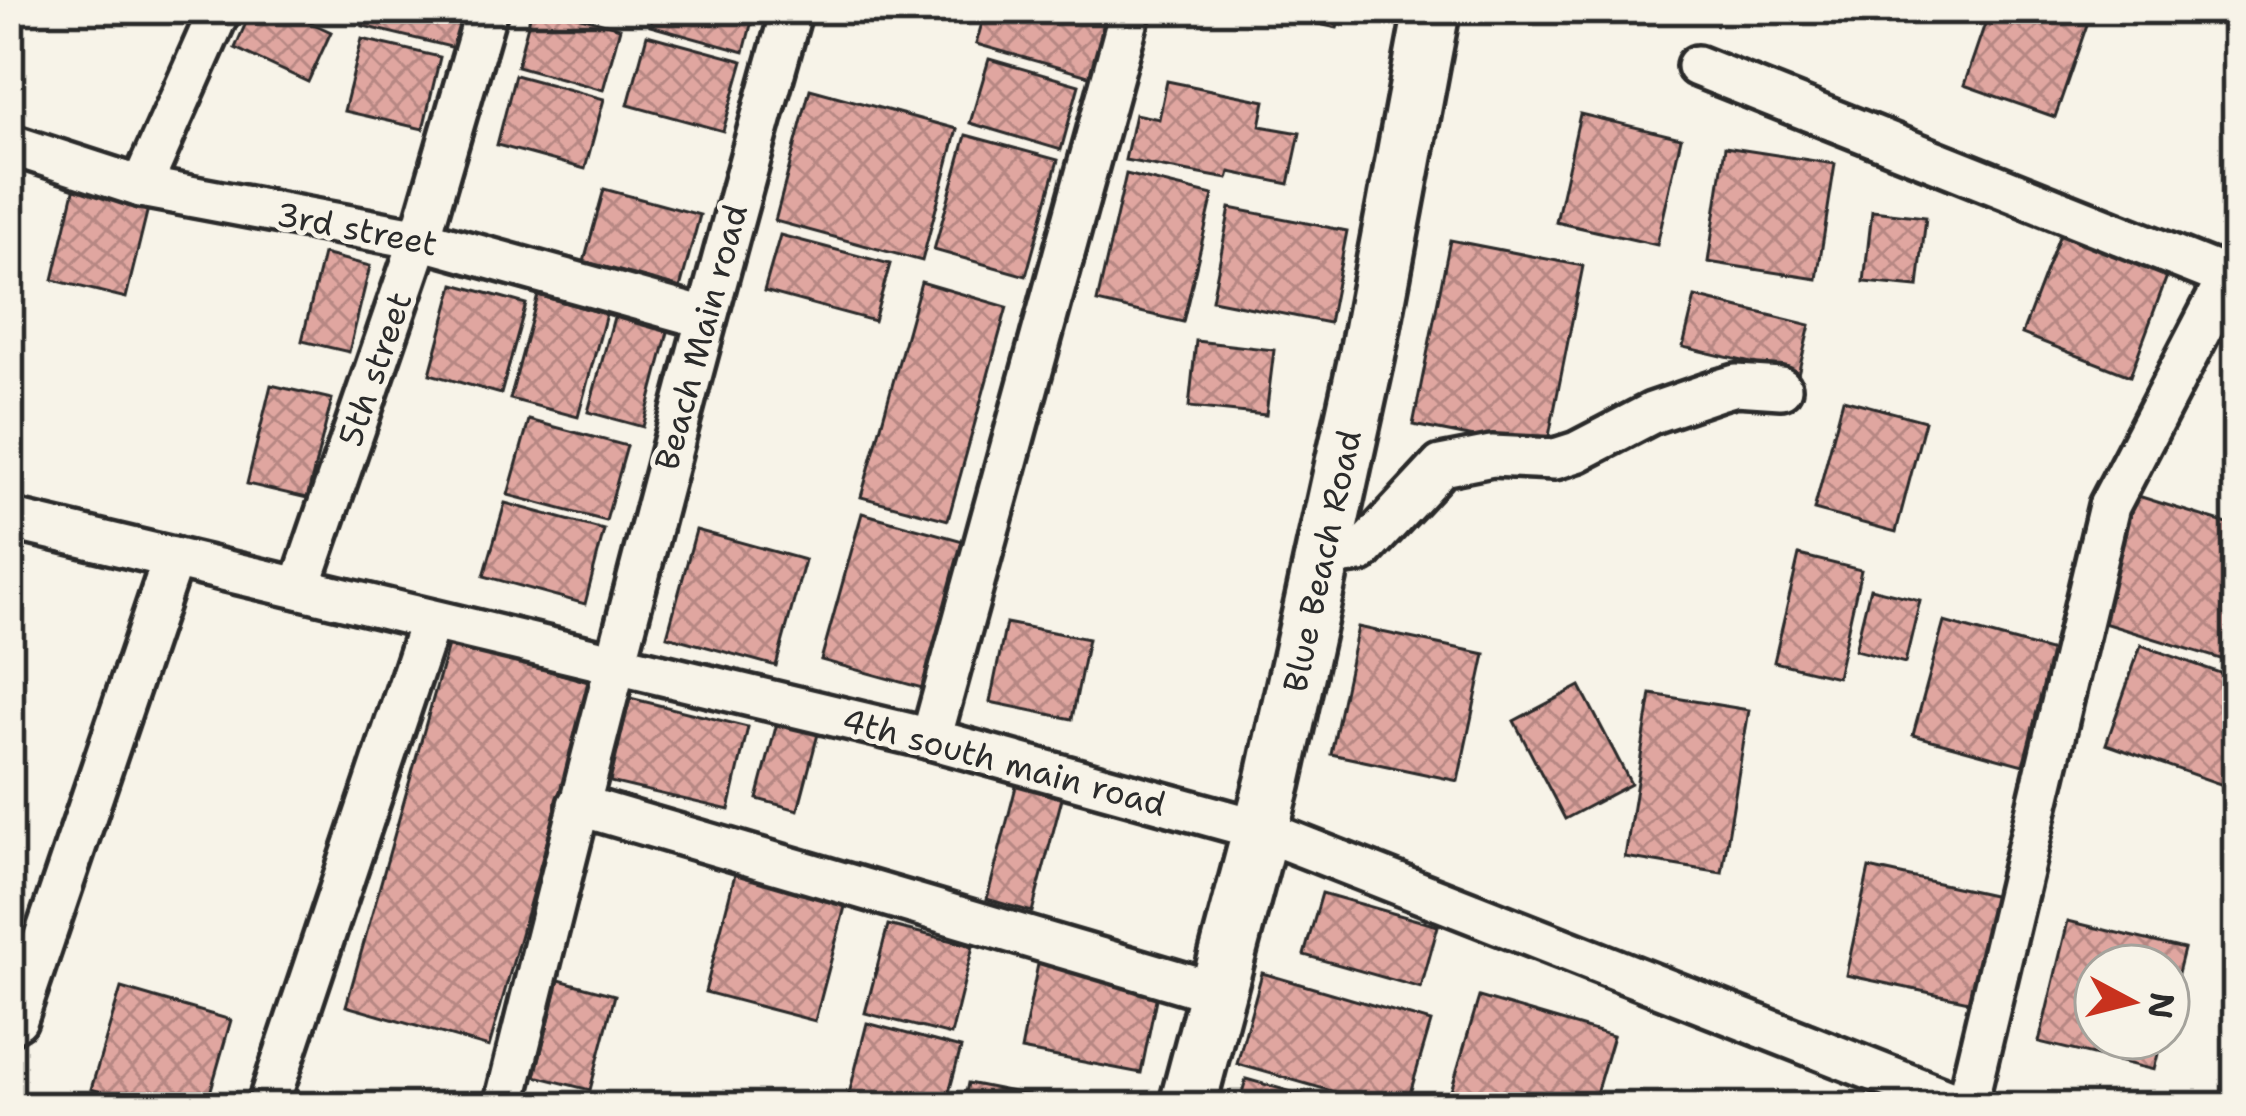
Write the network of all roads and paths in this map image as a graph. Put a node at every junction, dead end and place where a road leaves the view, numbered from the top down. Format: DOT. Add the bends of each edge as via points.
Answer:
graph roads {
  1 [pos="220,9"];
  2 [pos="487,9"];
  3 [pos="792,9"];
  4 [pos="1131,9"];
  5 [pos="1432,9"];
  6 [pos="1697,66"];
  7 [pos="9,144"];
  8 [pos="141,187"];
  9 [pos="420,239"];
  10 [pos="2232,268"];
  11 [pos="705,318"];
  12 [pos="1780,388"];
  13 [pos="9,519"];
  14 [pos="1323,557"];
  15 [pos="173,558"];
  16 [pos="300,588"];
  17 [pos="430,621"];
  18 [pos="613,666"];
  19 [pos="931,740"];
  20 [pos="578,805"];
  21 [pos="1261,830"];
  22 [pos="1218,993"];
  23 [pos="9,1024"];
  24 [pos="267,1107"];
  25 [pos="504,1107"];
  26 [pos="1187,1107"];
  27 [pos="1966,1107"];
  1 -- 8 [label="street"];
  2 -- 9 [label="street, 5th street"];
  3 -- 11 [label="street, Beach Main road"];
  4 -- 19 [label="street"];
  5 -- 14 [label="street, Blue Beach Road"];
  6 -- 10 [label="street"];
  7 -- 8 [label="street, 3rd street"];
  8 -- 9 [label="street, 3rd street"];
  9 -- 11 [label="street, 3rd street"];
  9 -- 16 [label="street, 5th street"];
  10 -- 27 [label="street" via="2109,506"];
  11 -- 18 [label="street, Beach Main road"];
  12 -- 14 [label="street" via="1719,390 1555,459 1492,456 1441,466 1361,552"];
  13 -- 15 [label="street, 4th south main road"];
  14 -- 21 [label="street, Blue Beach Road"];
  15 -- 16 [label="street, 4th south main road"];
  15 -- 23 [label="street"];
  16 -- 17 [label="street, 4th south main road"];
  17 -- 18 [label="street, 4th south main road"];
  17 -- 24 [label="street"];
  18 -- 19 [label="street, 4th south main road"];
  18 -- 20 [label="street, Beach Main road"];
  19 -- 21 [label="street, 4th south main road"];
  20 -- 22 [label="street"];
  20 -- 25 [label="street, Beach Main road"];
  21 -- 22 [label="street, Blue Beach Road"];
  21 -- 27 [label="street, 4th south main road"];
  22 -- 26 [label="street, Blue Beach Road"];
}
